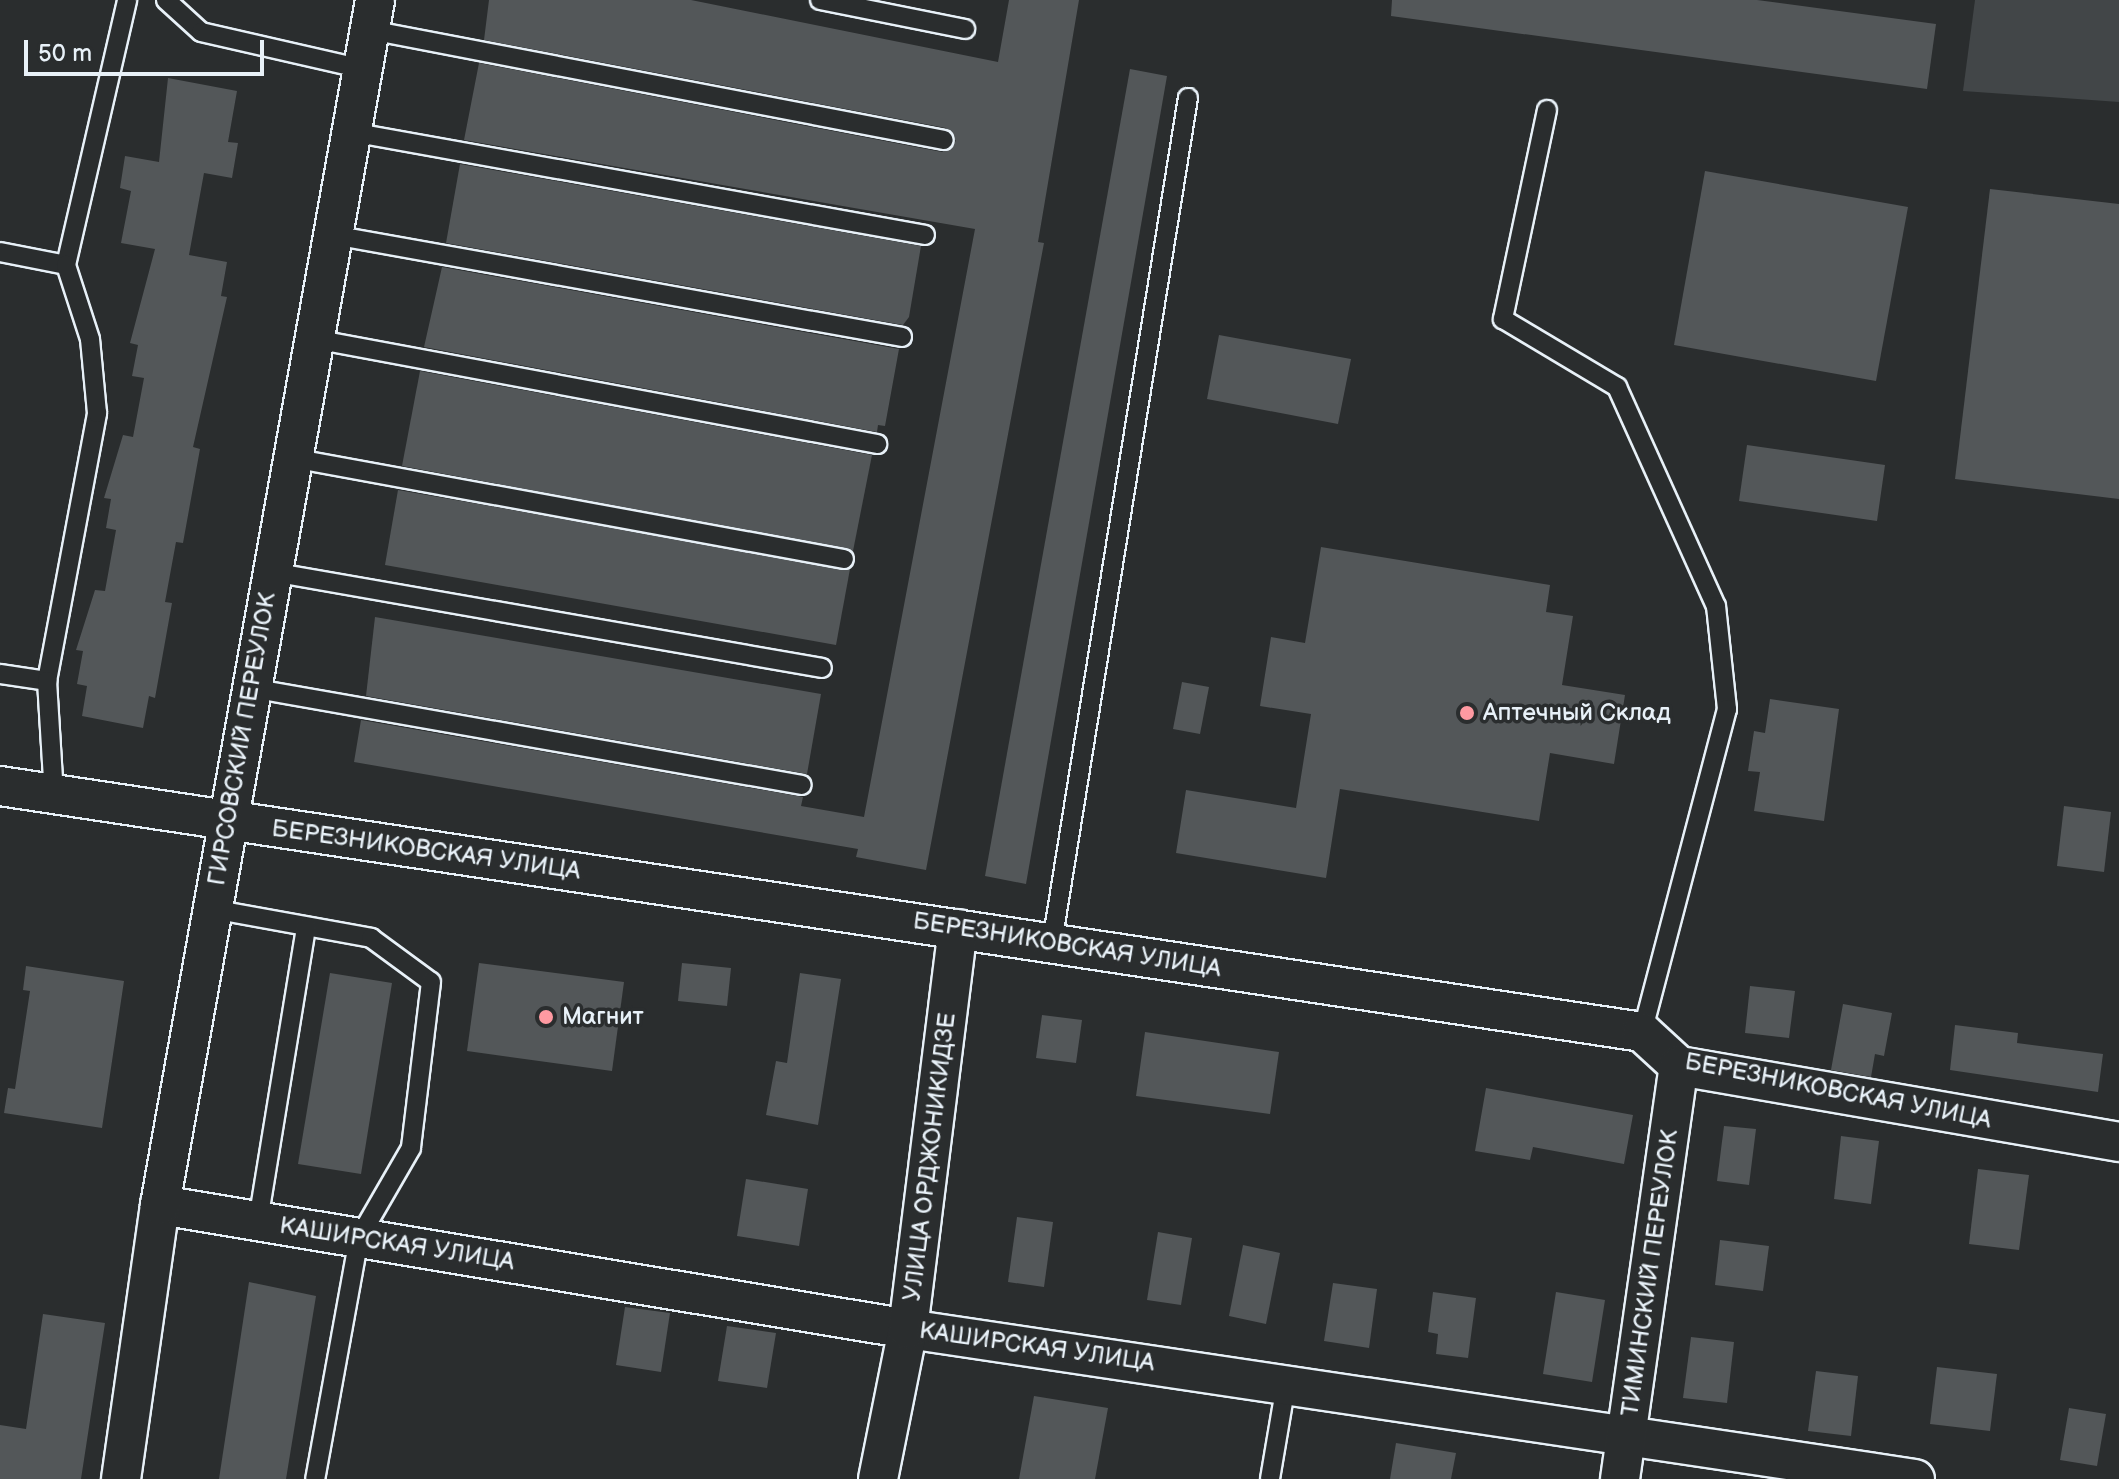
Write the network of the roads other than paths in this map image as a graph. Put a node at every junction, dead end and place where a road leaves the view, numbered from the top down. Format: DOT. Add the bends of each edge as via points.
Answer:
graph roads {
  1 [pos="127,0"];
  2 [pos="166,0"];
  3 [pos="820,0"];
  4 [pos="372,15"];
  5 [pos="965,29"];
  6 [pos="362,69"];
  7 [pos="1188,98"];
  8 [pos="1547,110"];
  9 [pos="351,132"];
  10 [pos="944,140"];
  11 [pos="333,235"];
  12 [pos="925,235"];
  13 [pos="0,252"];
  14 [pos="66,265"];
  15 [pos="902,337"];
  16 [pos="314,339"];
  17 [pos="877,444"];
  18 [pos="292,458"];
  19 [pos="844,559"];
  20 [pos="272,572"];
  21 [pos="822,668"];
  22 [pos="0,674"];
  23 [pos="47,681"];
  24 [pos="251,688"];
  25 [pos="802,785"];
  26 [pos="0,786"];
  27 [pos="54,794"];
  28 [pos="227,820"];
  29 [pos="212,909"];
  30 [pos="306,927"];
  31 [pos="958,929"];
  32 [pos="1052,943"];
  33 [pos="1642,1032"];
  34 [pos="1679,1066"];
  35 [pos="2119,1142"];
  36 [pos="160,1205"];
  37 [pos="258,1221"];
  38 [pos="359,1238"];
  39 [pos="908,1329"];
  40 [pos="1286,1384"];
  41 [pos="1627,1434"];
  42 [pos="121,1479"];
  43 [pos="315,1479"];
  44 [pos="878,1479"];
  45 [pos="1270,1479"];
  46 [pos="1620,1479"];
  47 [pos="1915,1479"];
  1 -- 14 [label="lane"];
  2 -- 6 [label="lane" via="201,32"];
  3 -- 5 [label="lane"];
  4 -- 6 [label="street, ГИРСОВСКИЙ ПЕРЕУЛОК"];
  4 -- 10 [label="lane"];
  6 -- 9 [label="street, ГИРСОВСКИЙ ПЕРЕУЛОК"];
  7 -- 32 [label="lane"];
  8 -- 33 [label="lane" via="1503,319 1617,387 1716,606 1727,709"];
  9 -- 11 [label="street, ГИРСОВСКИЙ ПЕРЕУЛОК"];
  9 -- 12 [label="lane"];
  11 -- 15 [label="lane"];
  11 -- 16 [label="street, ГИРСОВСКИЙ ПЕРЕУЛОК"];
  13 -- 14 [label="lane"];
  14 -- 23 [label="lane" via="90,339 97,413"];
  16 -- 17 [label="lane"];
  16 -- 18 [label="street, ГИРСОВСКИЙ ПЕРЕУЛОК"];
  18 -- 19 [label="lane"];
  18 -- 20 [label="street, ГИРСОВСКИЙ ПЕРЕУЛОК"];
  20 -- 21 [label="lane"];
  20 -- 24 [label="street, ГИРСОВСКИЙ ПЕРЕУЛОК"];
  22 -- 23 [label="lane"];
  23 -- 27 [label="lane"];
  24 -- 25 [label="lane"];
  24 -- 28 [label="street, ГИРСОВСКИЙ ПЕРЕУЛОК"];
  26 -- 27 [label="street, БЕРЕЗНИКОВСКАЯ УЛИЦА"];
  27 -- 28 [label="street, БЕРЕЗНИКОВСКАЯ УЛИЦА"];
  28 -- 29 [label="street, ГИРСОВСКИЙ ПЕРЕУЛОК"];
  28 -- 31 [label="street, БЕРЕЗНИКОВСКАЯ УЛИЦА"];
  29 -- 30 [label="lane"];
  29 -- 36 [label="street, ГИРСОВСКИЙ ПЕРЕУЛОК"];
  30 -- 37 [label="lane"];
  30 -- 38 [label="lane" via="371,938 431,982 411,1148"];
  31 -- 32 [label="street, БЕРЕЗНИКОВСКАЯ УЛИЦА"];
  31 -- 39 [label="street, УЛИЦА ОРДЖОНИКИДЗЕ"];
  32 -- 33 [label="street, БЕРЕЗНИКОВСКАЯ УЛИЦА"];
  33 -- 34 [label="street, БЕРЕЗНИКОВСКАЯ УЛИЦА"];
  34 -- 35 [label="street, БЕРЕЗНИКОВСКАЯ УЛИЦА"];
  34 -- 41 [label="street, ТИМИНСКИЙ ПЕРЕУЛОК"];
  36 -- 37 [label="street, КАШИРСКАЯ УЛИЦА"];
  36 -- 42 [label="street, ГИРСОВСКИЙ ПЕРЕУЛОК"];
  37 -- 38 [label="street, КАШИРСКАЯ УЛИЦА"];
  38 -- 39 [label="street, КАШИРСКАЯ УЛИЦА"];
  38 -- 43 [label="lane"];
  39 -- 40 [label="street, КАШИРСКАЯ УЛИЦА"];
  39 -- 44 [label="street, УЛИЦА ОРДЖОНИКИДЗЕ"];
  40 -- 41 [label="street, КАШИРСКАЯ УЛИЦА"];
  40 -- 45 [label="lane"];
  41 -- 46 [label="street, ТИМИНСКИЙ ПЕРЕУЛОК"];
  41 -- 47 [label="street, КАШИРСКАЯ УЛИЦА"];
}
